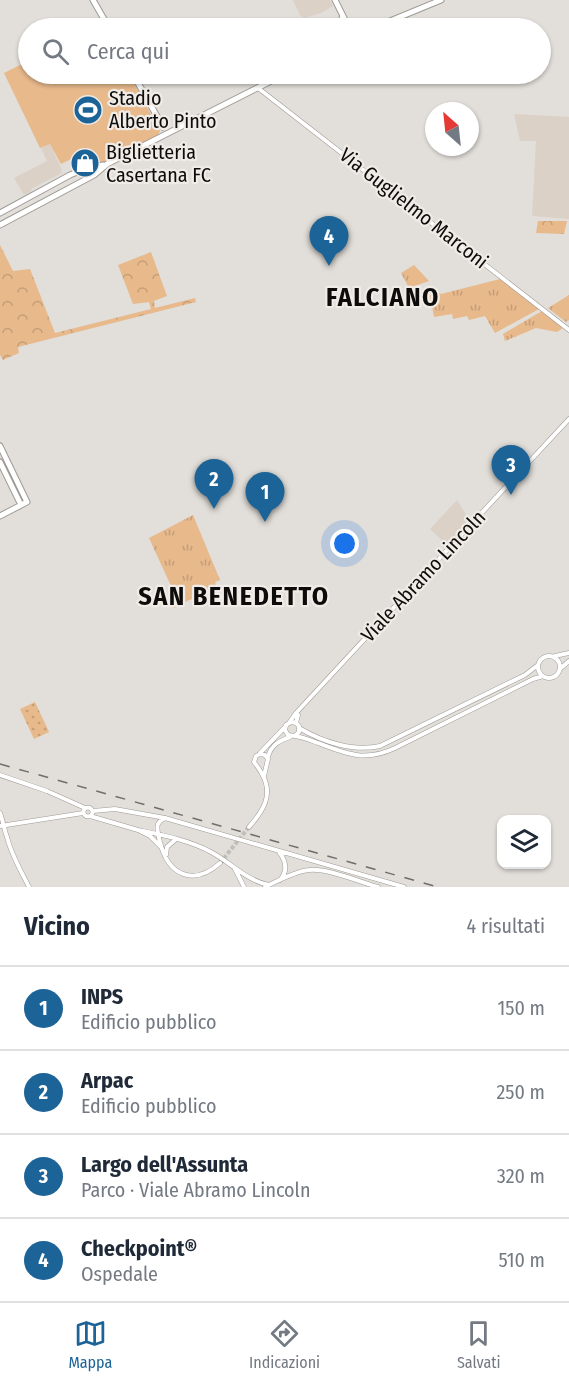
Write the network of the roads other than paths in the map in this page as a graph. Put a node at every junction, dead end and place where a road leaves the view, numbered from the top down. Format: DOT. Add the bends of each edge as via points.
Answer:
graph roads {
  1 [pos="93,0"];
  2 [pos="335,0"];
  3 [pos="441,0"];
  4 [pos="341,13"];
  5 [pos="103,18"];
  6 [pos="341,18"];
  7 [pos="344,18"];
  8 [pos="398,18"];
  9 [pos="139,84"];
  10 [pos="266,84"];
  11 [pos="258,88"];
  12 [pos="163,128"];
  13 [pos="172,130"];
  14 [pos="160,137"];
  15 [pos="107,164"];
  16 [pos="82,170"];
  17 [pos="84,179"];
  18 [pos="54,183"];
  19 [pos="45,188"];
  20 [pos="60,193"];
  21 [pos="49,199"];
  22 [pos="0,213"];
  23 [pos="0,225"];
  24 [pos="569,330"];
  25 [pos="569,419"];
  26 [pos="0,446"];
  27 [pos="0,462"];
  28 [pos="12,470"];
  29 [pos="3,474"];
  30 [pos="21,505"];
  31 [pos="0,516"];
  32 [pos="569,653"];
  33 [pos="554,657"];
  34 [pos="569,661"];
  35 [pos="538,665"];
  36 [pos="560,669"];
  37 [pos="543,676"];
  38 [pos="301,708"];
  39 [pos="288,724"];
  40 [pos="298,726"];
  41 [pos="294,736"];
  42 [pos="258,754"];
  43 [pos="268,758"];
  44 [pos="257,766"];
  45 [pos="266,766"];
  46 [pos="0,775"];
  47 [pos="264,776"];
  48 [pos="84,811"];
  49 [pos="93,811"];
  50 [pos="0,813"];
  51 [pos="90,816"];
  52 [pos="165,818"];
  53 [pos="2,825"];
  54 [pos="249,827"];
  55 [pos="138,830"];
  56 [pos="158,834"];
  57 [pos="176,839"];
  58 [pos="161,848"];
  59 [pos="278,850"];
  60 [pos="165,856"];
  61 [pos="220,863"];
  62 [pos="233,866"];
  63 [pos="277,882"];
  64 [pos="267,886"];
  65 [pos="29,887"];
  66 [pos="244,887"];
  67 [pos="378,887"];
  68 [pos="404,887"];
  1 -- 5 [label="main road"];
  2 -- 4 [label="main road"];
  3 -- 8 [label="main road"];
  4 -- 6 [label="main road"];
  4 -- 7 [label="main road"];
  9 -- 12 [label="main road"];
  10 -- 11 [label="main road"];
  11 -- 13 [label="main road"];
  11 -- 24 [label="street, Via Guglielmo Marconi"];
  12 -- 13 [label="main road"];
  12 -- 14 [label="main road"];
  13 -- 14 [label="main road"];
  14 -- 15 [label="main road"];
  15 -- 16 [label="main road"];
  15 -- 17 [label="main road"];
  16 -- 17 [label="main road"];
  16 -- 18 [label="main road"];
  17 -- 20 [label="main road"];
  18 -- 19 [label="main road"];
  18 -- 20 [label="main road"];
  19 -- 21 [label="main road"];
  19 -- 22 [label="main road"];
  20 -- 21 [label="main road"];
  21 -- 23 [label="main road"];
  25 -- 38 [label="street, Viale Abramo Lincoln"];
  26 -- 28 [label="main road"];
  27 -- 29 [label="main road"];
  28 -- 29 [label="main road"];
  28 -- 30 [label="main road" via="27,502"];
  29 -- 30 [label="main road"];
  30 -- 31 [label="main road"];
  32 -- 33 [label="street"];
  33 -- 35 [label="street" via="545,656"];
  33 -- 36 [label="street"];
  34 -- 36 [label="street"];
  35 -- 37 [label="street"];
  35 -- 40 [label="street" via="380,746 349,747"];
  36 -- 37 [label="street" via="554,677"];
  37 -- 41 [label="street" via="376,754 348,754"];
  38 -- 39 [label="street, Viale Abramo Lincoln"];
  38 -- 40 [label="street, Viale Abramo Lincoln"];
  39 -- 40 [label="street"];
  39 -- 41 [label="street" via="286,732"];
  39 -- 42 [label="street, Viale Abramo Lincoln"];
  40 -- 41 [label="street, Viale Abramo Lincoln"];
  41 -- 43 [label="street" via="274,745"];
  42 -- 43 [label="street"];
  42 -- 44 [label="street" via="254,760"];
  43 -- 45 [label="street"];
  44 -- 45 [label="street"];
  44 -- 47 [label="street"];
  45 -- 47 [label="street"];
  46 -- 48 [label="street" via="47,791"];
  47 -- 54 [label="street" via="265,807"];
  48 -- 49 [label="street"];
  48 -- 51 [label="street"];
  48 -- 53 [label="street"];
  49 -- 51 [label="street"];
  49 -- 52 [label="street" via="115,809"];
  50 -- 53 [label="street"];
  51 -- 55 [label="street"];
  52 -- 56 [label="street" via="158,824"];
  52 -- 59 [label="street"];
  53 -- 65 [label="street"];
  55 -- 56 [label="street"];
  55 -- 58 [label="street"];
  56 -- 57 [label="street"];
  56 -- 58 [label="street"];
  57 -- 60 [label="street" via="167,847"];
  57 -- 62 [label="street" via="212,852"];
  58 -- 60 [label="street"];
  59 -- 63 [label="street" via="285,865 284,875"];
  59 -- 68 [label="street"];
  60 -- 61 [label="street" via="176,872 191,878 205,876"];
  62 -- 64 [label="street"];
  62 -- 66 [label="street"];
  63 -- 64 [label="street"];
  63 -- 67 [label="street" via="316,870"];
}
